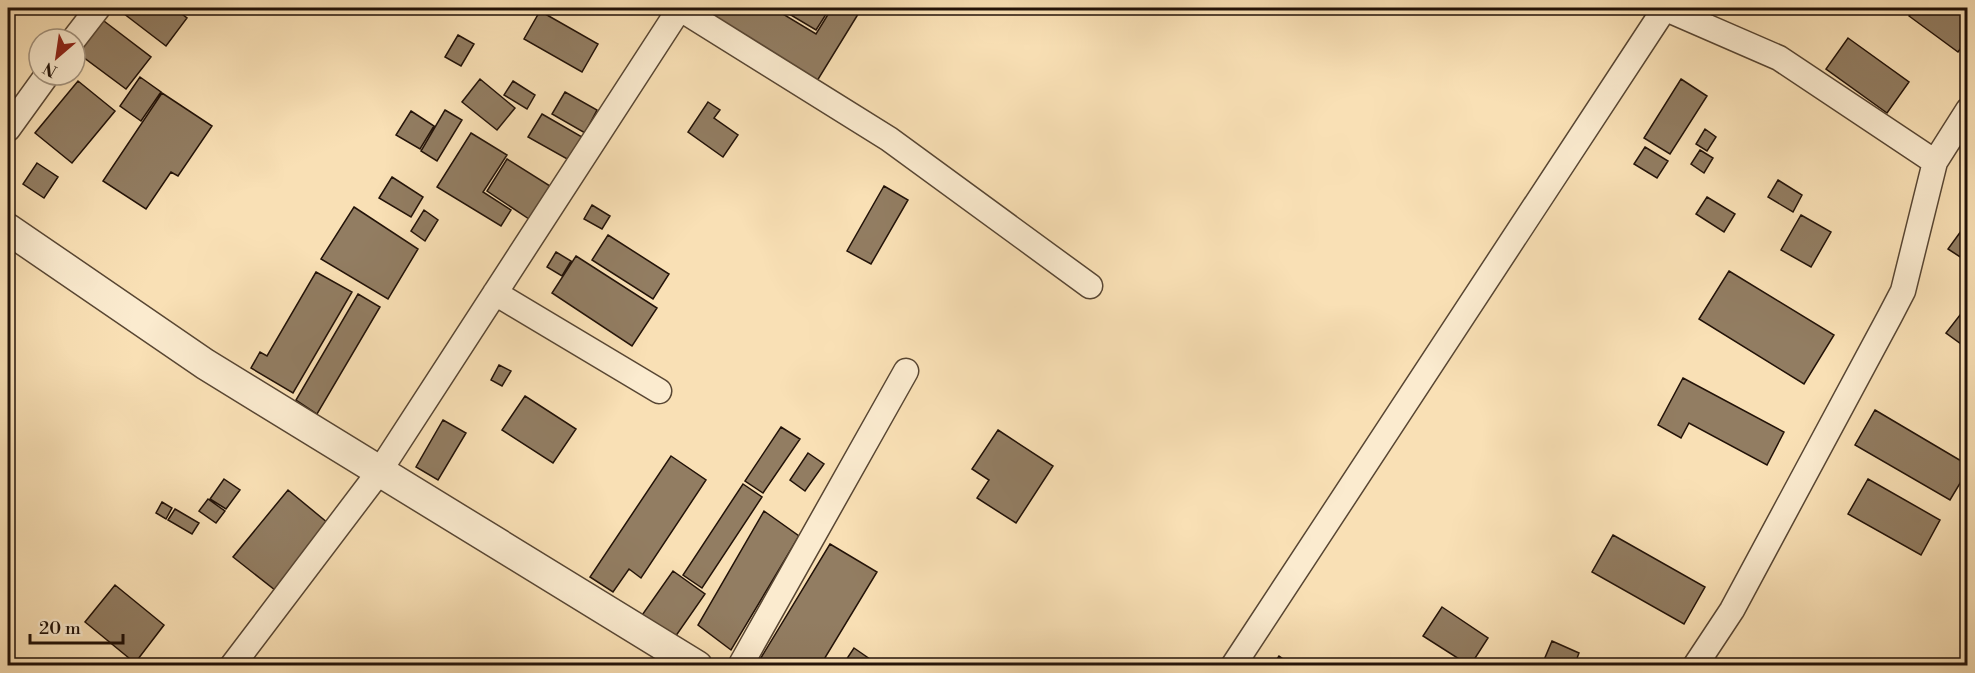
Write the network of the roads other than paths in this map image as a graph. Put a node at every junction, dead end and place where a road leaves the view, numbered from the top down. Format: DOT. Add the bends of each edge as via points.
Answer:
graph roads {
  1 [pos="98,8"];
  2 [pos="679,8"];
  3 [pos="1665,8"];
  4 [pos="83,27"];
  5 [pos="39,87"];
  6 [pos="1965,119"];
  7 [pos="8,129"];
  8 [pos="1935,162"];
  9 [pos="8,229"];
  10 [pos="1090,286"];
  11 [pos="495,293"];
  12 [pos="906,371"];
  13 [pos="659,391"];
  14 [pos="379,472"];
  15 [pos="232,666"];
  16 [pos="697,666"];
  17 [pos="740,666"];
  18 [pos="1233,666"];
  19 [pos="1695,666"];
  1 -- 4 [label="street"];
  2 -- 10 [label="street" via="889,139"];
  2 -- 11 [label="street"];
  3 -- 8 [label="street" via="1779,58"];
  3 -- 18 [label="street"];
  5 -- 7 [label="street"];
  6 -- 8 [label="street"];
  8 -- 19 [label="street" via="1903,291 1732,610"];
  9 -- 14 [label="street" via="205,364"];
  11 -- 13 [label="street"];
  11 -- 14 [label="street"];
  12 -- 17 [label="street"];
  14 -- 15 [label="street"];
  14 -- 16 [label="street"];
}
